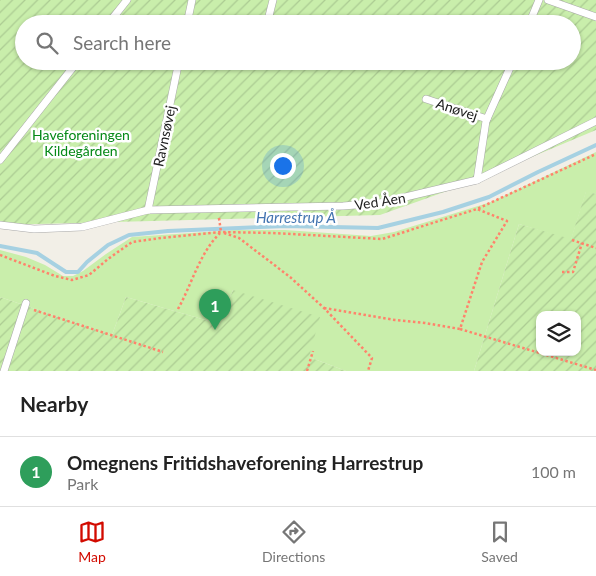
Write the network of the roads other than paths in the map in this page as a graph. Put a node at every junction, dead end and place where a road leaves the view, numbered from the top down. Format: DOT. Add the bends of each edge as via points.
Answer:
graph roads {
  1 [pos="127,0"];
  2 [pos="192,0"];
  3 [pos="272,0"];
  4 [pos="539,0"];
  5 [pos="548,0"];
  6 [pos="115,15"];
  7 [pos="189,15"];
  8 [pos="270,15"];
  9 [pos="533,15"];
  10 [pos="596,16"];
  11 [pos="71,70"];
  12 [pos="177,70"];
  13 [pos="508,70"];
  14 [pos="426,99"];
  15 [pos="487,118"];
  16 [pos="596,121"];
  17 [pos="0,160"];
  18 [pos="477,180"];
  19 [pos="148,210"];
  20 [pos="0,225"];
  21 [pos="25,305"];
  22 [pos="4,371"];
  1 -- 6 [label="lane"];
  2 -- 7 [label="lane"];
  3 -- 8 [label="lane"];
  4 -- 9 [label="lane"];
  5 -- 10 [label="lane"];
  11 -- 17 [label="lane"];
  12 -- 19 [label="lane, Ravnsøvej"];
  13 -- 15 [label="lane, Anøvej"];
  14 -- 15 [label="lane, Anøvej"];
  15 -- 18 [label="lane, Anøvej"];
  16 -- 18 [label="lane, Ved Åen"];
  18 -- 19 [label="lane, Ved Åen" via="380,203"];
  19 -- 20 [label="lane, Ved Åen" via="82,227 34,229"];
  21 -- 22 [label="lane"];
}
